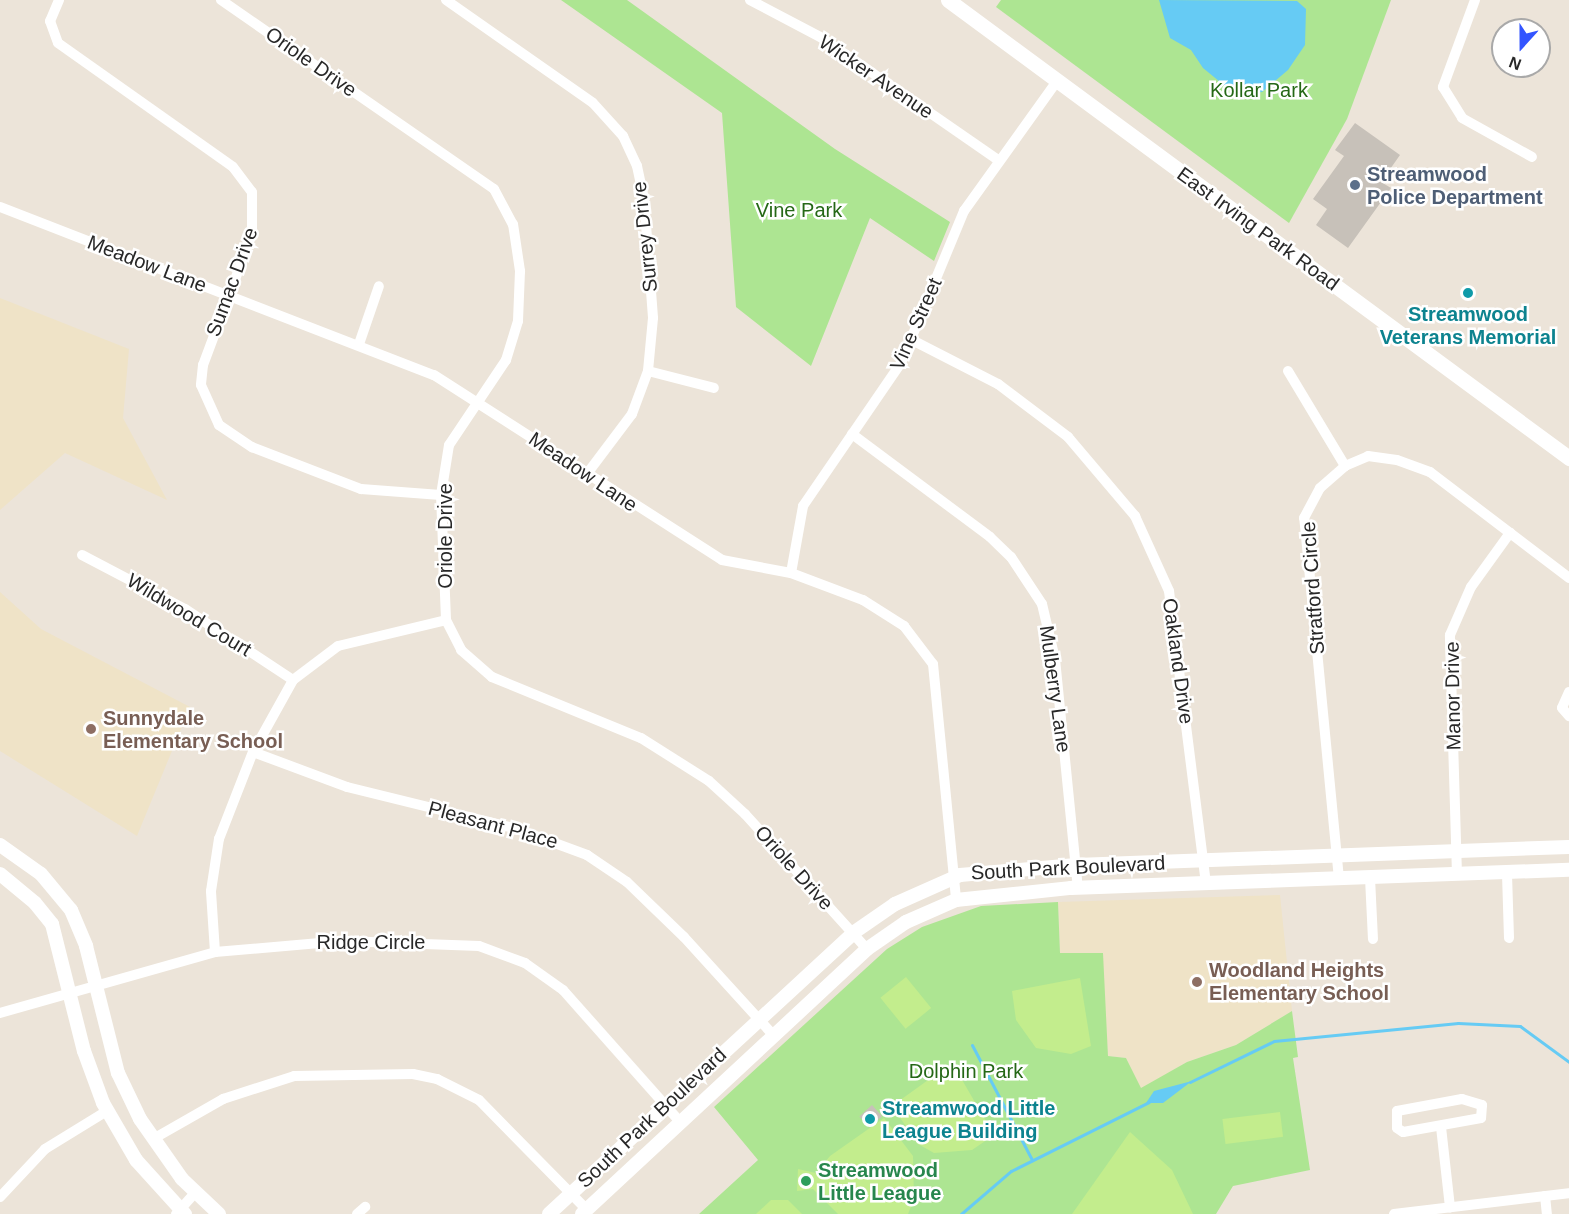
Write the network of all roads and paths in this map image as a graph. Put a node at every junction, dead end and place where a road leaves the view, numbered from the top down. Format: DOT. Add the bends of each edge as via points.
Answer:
graph roads {
  1 [pos="59,0"];
  2 [pos="221,0"];
  3 [pos="446,0"];
  4 [pos="750,0"];
  5 [pos="948,0"];
  6 [pos="1475,0"];
  7 [pos="1057,81"];
  8 [pos="1532,157"];
  9 [pos="998,160"];
  10 [pos="0,207"];
  11 [pos="379,286"];
  12 [pos="228,295"];
  13 [pos="912,340"];
  14 [pos="359,344"];
  15 [pos="648,371"];
  16 [pos="1288,371"];
  17 [pos="714,388"];
  18 [pos="476,400"];
  19 [pos="852,434"];
  20 [pos="1569,458"];
  21 [pos="1345,466"];
  22 [pos="586,475"];
  23 [pos="441,495"];
  24 [pos="1509,533"];
  25 [pos="82,555"];
  26 [pos="791,573"];
  27 [pos="1569,578"];
  28 [pos="446,620"];
  29 [pos="293,680"];
  30 [pos="1567,694"];
  31 [pos="1569,716"];
  32 [pos="253,752"];
  33 [pos="0,845"];
  34 [pos="1569,847"];
  35 [pos="1457,854"];
  36 [pos="1336,857"];
  37 [pos="1203,861"];
  38 [pos="1076,865"];
  39 [pos="1569,870"];
  40 [pos="0,874"];
  41 [pos="1507,874"];
  42 [pos="1457,875"];
  43 [pos="954,877"];
  44 [pos="1370,878"];
  45 [pos="1339,879"];
  46 [pos="1206,884"];
  47 [pos="1078,888"];
  48 [pos="956,900"];
  49 [pos="853,933"];
  50 [pos="1509,938"];
  51 [pos="1373,939"];
  52 [pos="867,949"];
  53 [pos="215,952"];
  54 [pos="96,985"];
  55 [pos="70,991"];
  56 [pos="0,1013"];
  57 [pos="759,1019"];
  58 [pos="774,1036"];
  59 [pos="665,1105"];
  60 [pos="107,1111"];
  61 [pos="680,1122"];
  62 [pos="1440,1127"];
  63 [pos="153,1139"];
  64 [pos="572,1192"];
  65 [pos="195,1193"];
  66 [pos="1569,1193"];
  67 [pos="1545,1196"];
  68 [pos="0,1197"];
  69 [pos="1450,1207"];
  70 [pos="181,1212"];
  71 [pos="584,1212"];
  72 [pos="219,1214"];
  73 [pos="549,1214"];
  74 [pos="1398,1214"];
  75 [pos="1547,1214"];
  1 -- 12 [label="street, Sumac Drive" via="50,21 58,44 245,180 254,199 255,225"];
  2 -- 18 [label="street, Oriole Drive" via="494,189 513,224 520,271 518,321 506,360"];
  3 -- 15 [label="street, Surrey Drive" via="593,103 631,152 644,198 653,318"];
  4 -- 9 [label="street, Wicker Avenue" via="822,38"];
  5 -- 7 [label="main road, East Irving Park Road"];
  6 -- 8 [label="street" via="1443,87 1462,118"];
  7 -- 9 [label="street, Vine Street"];
  7 -- 20 [label="main road, East Irving Park Road"];
  9 -- 13 [label="street, Vine Street" via="959,219"];
  10 -- 12 [label="street, Meadow Lane"];
  11 -- 14 [label="street"];
  12 -- 14 [label="street, Meadow Lane"];
  12 -- 23 [label="street, Sumac Drive" via="207,350 201,385 219,425 252,447 361,489"];
  13 -- 19 [label="street, Vine Street" via="889,383"];
  13 -- 37 [label="street, Oakland Drive" via="998,384 1068,437 1135,516 1169,591"];
  14 -- 18 [label="street, Meadow Lane" via="434,375"];
  15 -- 17 [label="street"];
  15 -- 22 [label="street, Surrey Drive" via="632,414"];
  16 -- 21 [label="street"];
  18 -- 22 [label="street, Meadow Lane"];
  18 -- 23 [label="street, Oriole Drive" via="449,445"];
  19 -- 26 [label="street, Vine Street" via="803,506"];
  19 -- 38 [label="street, Mulberry Lane" via="990,537 1011,556 1042,604 1055,659"];
  21 -- 24 [label="street, Stratford Circle" via="1368,456 1397,460 1430,472"];
  21 -- 36 [label="street, Stratford Circle" via="1320,488 1304,518"];
  22 -- 26 [label="street, Meadow Lane" via="722,560"];
  23 -- 28 [label="street, Oriole Drive"];
  24 -- 27 [label="street, Stratford Circle"];
  24 -- 35 [label="street, Manor Drive" via="1471,586 1450,635"];
  25 -- 29 [label="street, Wildwood Court" via="185,609"];
  26 -- 43 [label="street, Meadow Lane" via="862,600 904,626 933,664"];
  28 -- 29 [label="street" via="338,646"];
  28 -- 49 [label="street, Oriole Drive" via="461,650 492,677 641,738 709,781 745,814"];
  29 -- 32 [label="street"];
  30 -- 31 [label="street" via="1562,708"];
  32 -- 53 [label="street" via="219,839 211,891"];
  32 -- 57 [label="street, Pleasant Place" via="347,787 543,836 587,855 627,882 660,913"];
  33 -- 54 [label="street" via="30,865 66,902 84,938"];
  34 -- 35 [label="street, South Park Boulevard"];
  35 -- 36 [label="street, South Park Boulevard"];
  35 -- 42 [label="street, Manor Drive"];
  36 -- 37 [label="street, South Park Boulevard"];
  36 -- 45 [label="street, Stratford Circle"];
  37 -- 38 [label="street, South Park Boulevard"];
  37 -- 46 [label="street, Oakland Drive"];
  38 -- 43 [label="street, South Park Boulevard"];
  38 -- 47 [label="street, Mulberry Lane"];
  39 -- 41 [label="street, South Park Boulevard"];
  40 -- 55 [label="street" via="35,903 52,924"];
  41 -- 42 [label="street, South Park Boulevard"];
  41 -- 50 [label="street"];
  42 -- 44 [label="street, South Park Boulevard"];
  43 -- 48 [label="street, Meadow Lane"];
  43 -- 49 [label="street, South Park Boulevard" via="888,908"];
  44 -- 45 [label="street, South Park Boulevard"];
  44 -- 51 [label="street"];
  45 -- 46 [label="street, South Park Boulevard"];
  46 -- 47 [label="street, South Park Boulevard"];
  47 -- 48 [label="street, South Park Boulevard"];
  48 -- 52 [label="street, South Park Boulevard" via="906,922"];
  49 -- 52 [label="street, Oriole Drive"];
  49 -- 57 [label="street, South Park Boulevard"];
  52 -- 58 [label="street, South Park Boulevard"];
  53 -- 54 [label="street, Ridge Circle"];
  53 -- 59 [label="street, Ridge Circle" via="343,940 450,943 505,954 563,990"];
  54 -- 55 [label="street, Ridge Circle"];
  54 -- 63 [label="street" via="118,1073"];
  55 -- 56 [label="street, Ridge Circle"];
  55 -- 60 [label="street" via="84,1051"];
  57 -- 58 [label="street, Pleasant Place"];
  57 -- 59 [label="street, South Park Boulevard"];
  58 -- 61 [label="street, South Park Boulevard"];
  59 -- 61 [label="street, Ridge Circle"];
  59 -- 64 [label="street, South Park Boulevard"];
  60 -- 68 [label="street" via="45,1149"];
  60 -- 70 [label="street" via="136,1160"];
  61 -- 71 [label="street, South Park Boulevard"];
  62 -- 62 [label="street" via="1477,1122 1482,1105 1462,1099 1396,1112 1397,1128 1403,1132"];
  62 -- 69 [label="street"];
  63 -- 64 [label="street" via="223,1099 294,1076 413,1074 437,1079 479,1100"];
  63 -- 65 [label="street"];
  64 -- 71 [label="street"];
  64 -- 73 [label="street, South Park Boulevard"];
  65 -- 70 [label="street"];
  65 -- 72 [label="street"];
  66 -- 67 [label="street"];
  67 -- 69 [label="street"];
  67 -- 75 [label="street"];
  69 -- 74 [label="street"];
}
